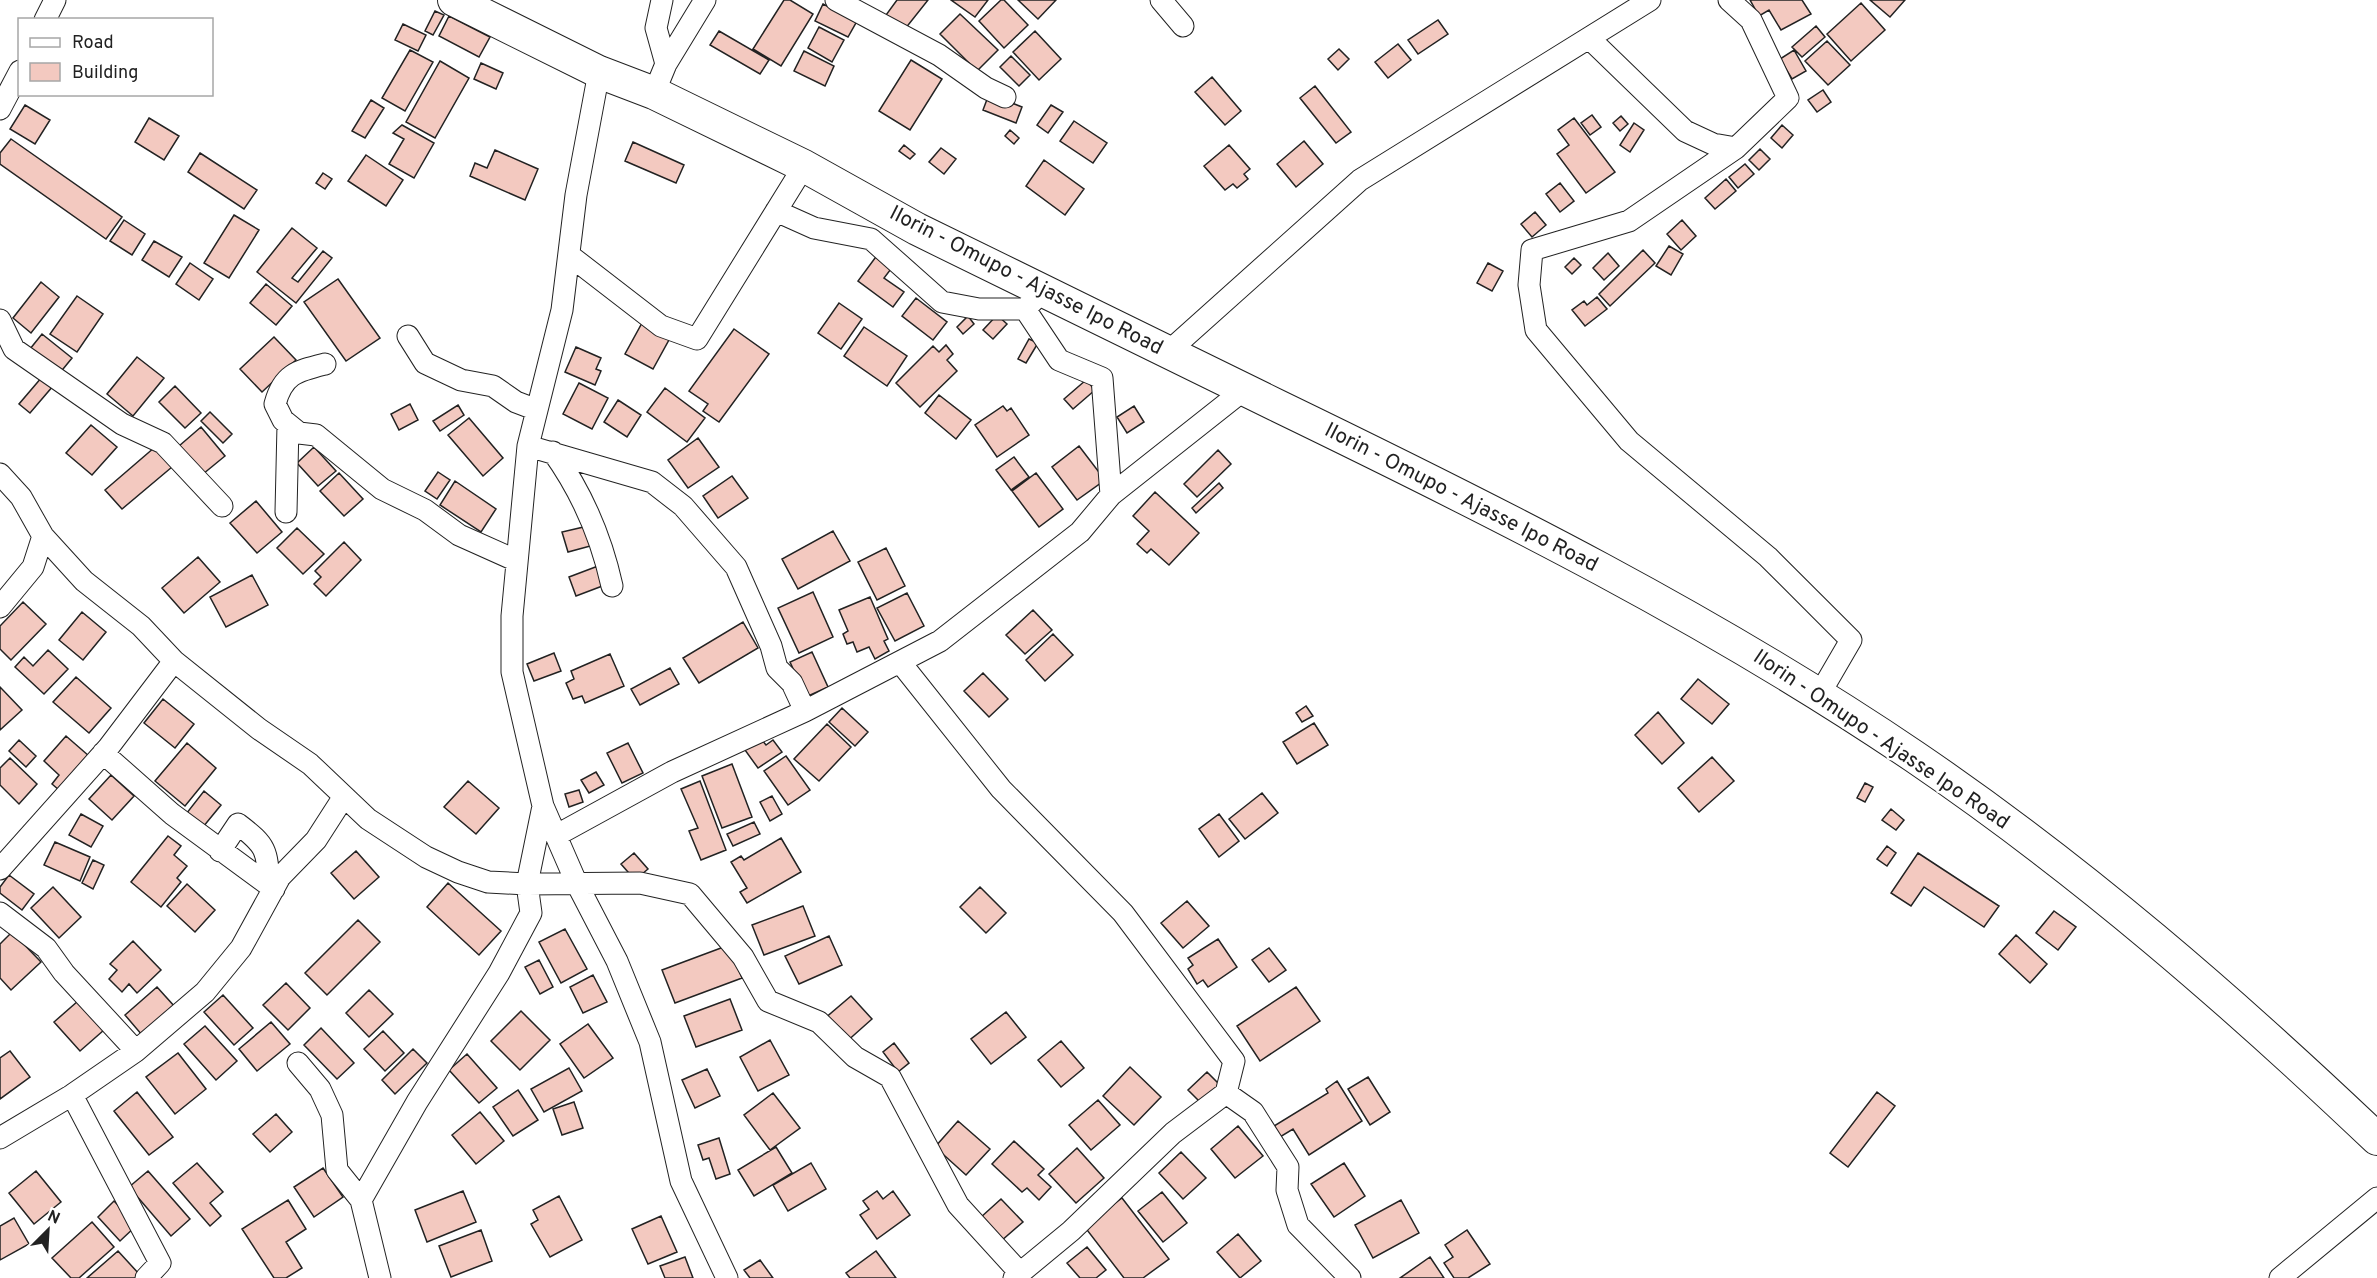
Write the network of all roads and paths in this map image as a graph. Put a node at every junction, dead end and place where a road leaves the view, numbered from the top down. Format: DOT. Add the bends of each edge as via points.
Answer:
graph roads {
  1 [pos="55,0"];
  2 [pos="454,0"];
  3 [pos="662,0"];
  4 [pos="705,0"];
  5 [pos="836,0"];
  6 [pos="1161,0"];
  7 [pos="1650,0"];
  8 [pos="1733,1"];
  9 [pos="46,18"];
  10 [pos="1183,26"];
  11 [pos="1589,38"];
  12 [pos="666,64"];
  13 [pos="599,72"];
  14 [pos="18,75"];
  15 [pos="654,93"];
  16 [pos="1005,97"];
  17 [pos="0,109"];
  18 [pos="1736,148"];
  19 [pos="804,166"];
  20 [pos="776,211"];
  21 [pos="569,255"];
  22 [pos="1034,300"];
  23 [pos="0,320"];
  24 [pos="408,336"];
  25 [pos="1168,352"];
  26 [pos="326,364"];
  27 [pos="1245,389"];
  28 [pos="537,410"];
  29 [pos="288,425"];
  30 [pos="528,446"];
  31 [pos="553,452"];
  32 [pos="0,474"];
  33 [pos="1111,495"];
  34 [pos="222,506"];
  35 [pos="286,512"];
  36 [pos="43,536"];
  37 [pos="517,561"];
  38 [pos="612,586"];
  39 [pos="0,607"];
  40 [pos="174,661"];
  41 [pos="900,662"];
  42 [pos="1819,695"];
  43 [pos="805,711"];
  44 [pos="103,753"];
  45 [pos="343,798"];
  46 [pos="543,806"];
  47 [pos="557,835"];
  48 [pos="220,850"];
  49 [pos="0,869"];
  50 [pos="527,884"];
  51 [pos="577,884"];
  52 [pos="271,887"];
  53 [pos="0,913"];
  54 [pos="136,1051"];
  55 [pos="298,1063"];
  56 [pos="1226,1093"];
  57 [pos="72,1095"];
  58 [pos="0,1138"];
  59 [pos="2377,1139"];
  60 [pos="2377,1198"];
  61 [pos="361,1200"];
  62 [pos="158,1273"];
  63 [pos="1017,1275"];
  64 [pos="380,1278"];
  65 [pos="727,1278"];
  66 [pos="1350,1278"];
  67 [pos="2280,1278"];
  1 -- 9 [label="street"];
  2 -- 13 [label="highway, Ilorin - Omupo - Ajasse Ipo Road"];
  3 -- 12 [label="street" via="656,28"];
  4 -- 12 [label="street"];
  5 -- 16 [label="street" via="939,55"];
  6 -- 10 [label="street"];
  7 -- 11 [label="street"];
  8 -- 18 [label="street" via="1751,20 1788,98"];
  11 -- 18 [label="street" via="1686,131 1713,144"];
  11 -- 25 [label="street" via="1360,180"];
  12 -- 15 [label="street"];
  13 -- 15 [label="highway, Ilorin - Omupo - Ajasse Ipo Road"];
  13 -- 21 [label="street"];
  14 -- 17 [label="street"];
  15 -- 19 [label="highway, Ilorin - Omupo - Ajasse Ipo Road"];
  18 -- 42 [label="street" via="1629,221 1532,250 1529,285 1536,330 1629,441 1768,556 1851,640"];
  19 -- 20 [label="street"];
  19 -- 22 [label="highway, Ilorin - Omupo - Ajasse Ipo Road"];
  20 -- 21 [label="street" via="697,339 661,326"];
  20 -- 22 [label="street" via="814,228 871,239 942,302 979,309"];
  21 -- 28 [label="street" via="562,310"];
  22 -- 25 [label="highway, Ilorin - Omupo - Ajasse Ipo Road"];
  22 -- 33 [label="street" via="1059,360 1102,378"];
  23 -- 34 [label="street" via="14,349 122,424 163,443"];
  24 -- 28 [label="street" via="425,363 461,380 492,386"];
  25 -- 27 [label="highway, Ilorin - Omupo - Ajasse Ipo Road"];
  26 -- 29 [label="street" via="297,371 279,386 275,404"];
  27 -- 33 [label="street"];
  27 -- 42 [label="highway, Ilorin - Omupo - Ajasse Ipo Road" via="1413,471 1686,615"];
  28 -- 30 [label="street"];
  29 -- 35 [label="street"];
  29 -- 37 [label="street" via="299,433 316,435 382,489 425,510 459,535"];
  30 -- 31 [label="street"];
  30 -- 37 [label="street"];
  31 -- 38 [label="street" via="587,506 604,550"];
  31 -- 43 [label="street" via="652,482 683,506 736,567 777,668 792,683"];
  32 -- 36 [label="street" via="21,497"];
  33 -- 41 [label="street" via="1080,532 940,641"];
  36 -- 39 [label="street" via="33,567"];
  36 -- 40 [label="street" via="84,581 141,626"];
  37 -- 46 [label="street" via="512,672"];
  40 -- 44 [label="street"];
  40 -- 45 [label="street" via="310,764"];
  41 -- 43 [label="street"];
  41 -- 56 [label="street" via="1001,789 1123,913 1234,1061"];
  42 -- 59 [label="highway, Ilorin - Omupo - Ajasse Ipo Road" via="1916,758 2078,876 2163,945"];
  43 -- 47 [label="street" via="672,772"];
  44 -- 48 [label="street"];
  44 -- 49 [label="street"];
  45 -- 50 [label="street" via="426,857 458,872 488,882"];
  45 -- 52 [label="street" via="316,840"];
  46 -- 47 [label="street"];
  46 -- 50 [label="street"];
  47 -- 51 [label="street"];
  48 -- 52 [label="street"];
  48 -- 52 [label="street" via="238,824 260,841"];
  50 -- 51 [label="street"];
  50 -- 61 [label="street" via="531,913"];
  51 -- 63 [label="street" via="640,883 690,894 743,957 768,1001 819,1022 855,1057 890,1077 958,1204"];
  51 -- 65 [label="street" via="617,961 650,1042 681,1181"];
  52 -- 54 [label="street" via="241,948 205,992"];
  53 -- 54 [label="street" via="46,948"];
  54 -- 57 [label="street"];
  55 -- 61 [label="street" via="320,1089 332,1115 337,1170"];
  56 -- 63 [label="street" via="1173,1132 1071,1231"];
  56 -- 66 [label="street" via="1253,1112 1288,1167 1287,1190 1298,1225"];
  57 -- 58 [label="street"];
  57 -- 62 [label="street"];
  60 -- 67 [label="street"];
  61 -- 64 [label="street"];
}
